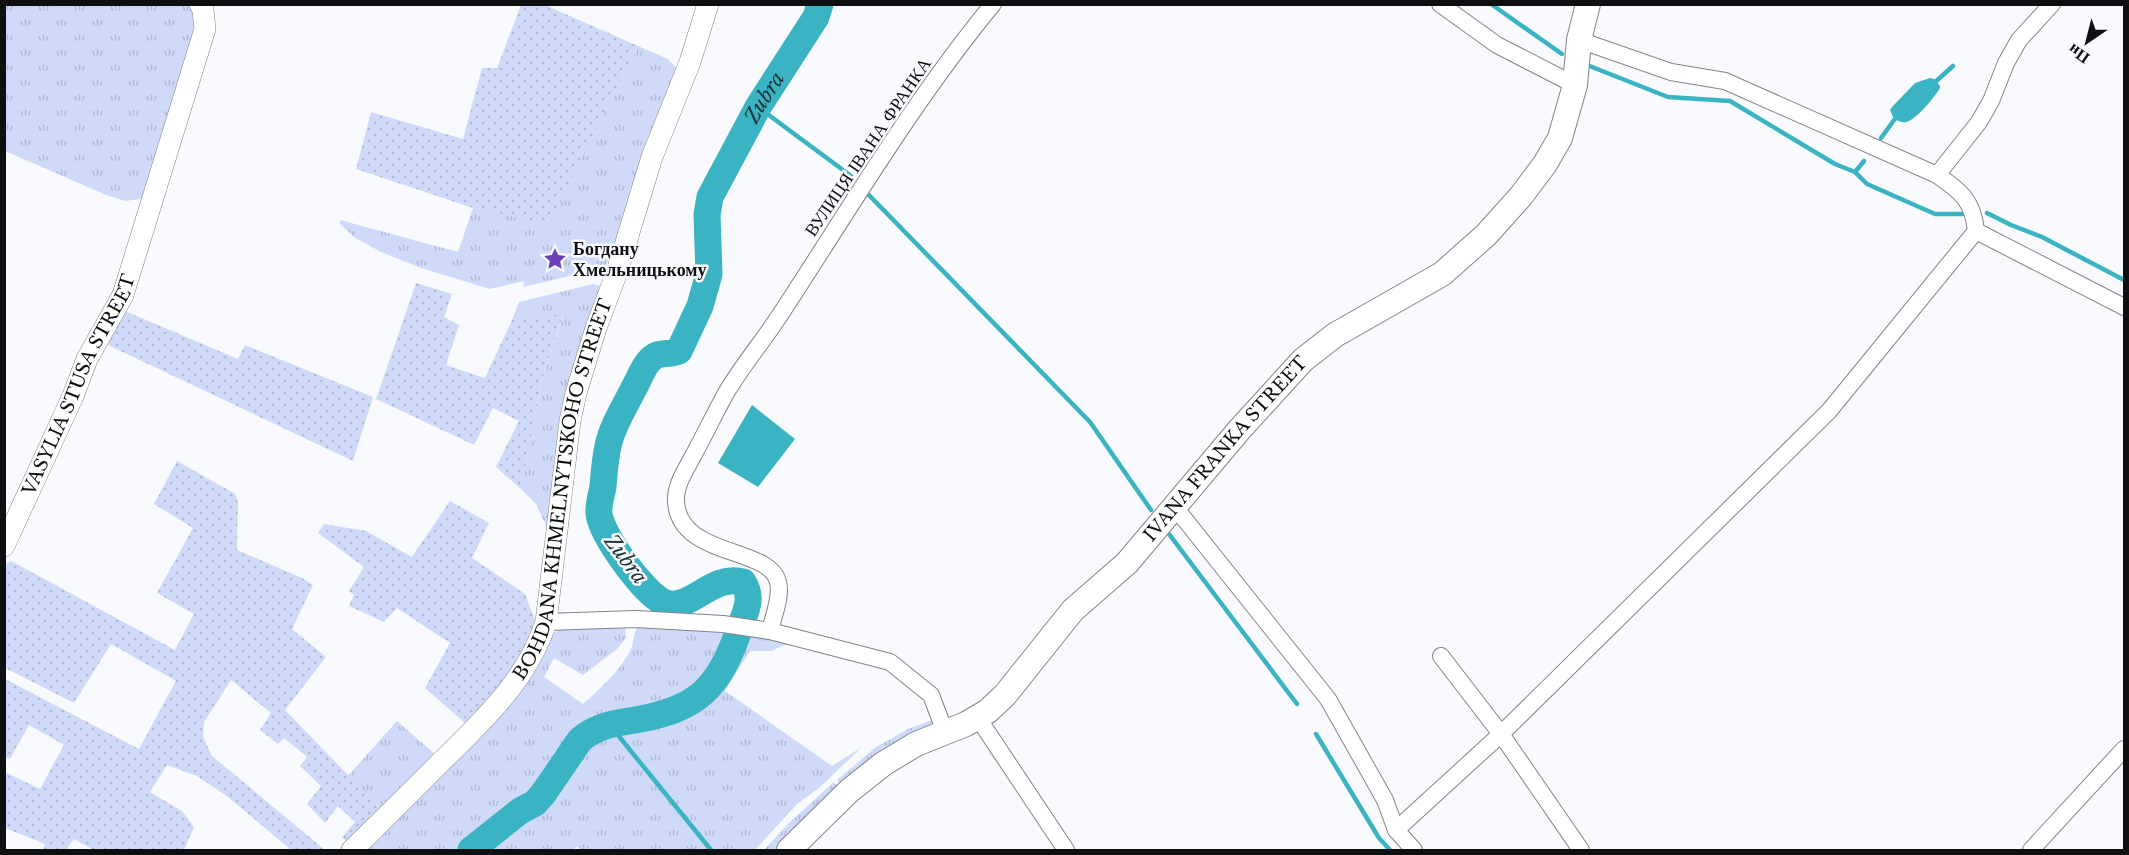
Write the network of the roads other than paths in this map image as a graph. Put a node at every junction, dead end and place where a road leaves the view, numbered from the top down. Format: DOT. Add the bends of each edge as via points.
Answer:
graph roads {
  1 [pos="200,4"];
  2 [pos="708,4"];
  3 [pos="993,4"];
  4 [pos="1440,4"];
  5 [pos="1588,4"];
  6 [pos="2052,4"];
  7 [pos="1579,40"];
  8 [pos="1575,85"];
  9 [pos="1937,175"];
  10 [pos="1976,231"];
  11 [pos="2124,307"];
  12 [pos="1174,506"];
  13 [pos="4,546"];
  14 [pos="546,622"];
  15 [pos="771,631"];
  16 [pos="1441,656"];
  17 [pos="978,718"];
  18 [pos="945,732"];
  19 [pos="1501,734"];
  20 [pos="2124,749"];
  21 [pos="1396,830"];
  22 [pos="352,850"];
  23 [pos="789,850"];
  24 [pos="1066,850"];
  25 [pos="1414,850"];
  26 [pos="1581,850"];
  27 [pos="2031,850"];
  1 -- 13 [label="street, VASYLIA STUSA STREET" via="205,29 123,295 87,359"];
  2 -- 14 [label="street, BOHDANA KHMELNYTSKOHO STREET" via="690,62 652,157 576,393"];
  3 -- 15 [label="street, ВУЛИЦЯ ІВАНА ФРАНКА" via="857,194 727,392 682,477 676,497 682,522 713,546 760,562 778,580"];
  4 -- 8 [label="street" via="1497,45"];
  5 -- 7 [label="main road, IVANA FRANKA STREET"];
  6 -- 9 [label="street" via="2019,40 1979,122"];
  7 -- 8 [label="main road, IVANA FRANKA STREET"];
  7 -- 9 [label="street" via="1671,72 1725,81"];
  8 -- 12 [label="main road, IVANA FRANKA STREET" via="1560,138 1545,164 1486,235 1442,274 1335,335 1303,360"];
  9 -- 10 [label="street" via="1965,197 1973,210"];
  10 -- 11 [label="street"];
  10 -- 19 [label="street" via="1828,411"];
  12 -- 17 [label="main road, IVANA FRANKA STREET" via="1127,563 1073,609 1005,695"];
  12 -- 21 [label="street" via="1328,699 1385,800"];
  14 -- 15 [label="street" via="636,619"];
  14 -- 22 [label="street, BOHDANA KHMELNYTSKOHO STREET" via="534,653 498,705"];
  15 -- 18 [label="street" via="890,662 931,695"];
  16 -- 19 [label="street"];
  17 -- 18 [label="main road, IVANA FRANKA STREET"];
  17 -- 24 [label="street"];
  18 -- 23 [label="main road, IVANA FRANKA STREET" via="883,764"];
  19 -- 21 [label="street"];
  19 -- 26 [label="street"];
  20 -- 27 [label="street"];
  21 -- 25 [label="street"];
}
